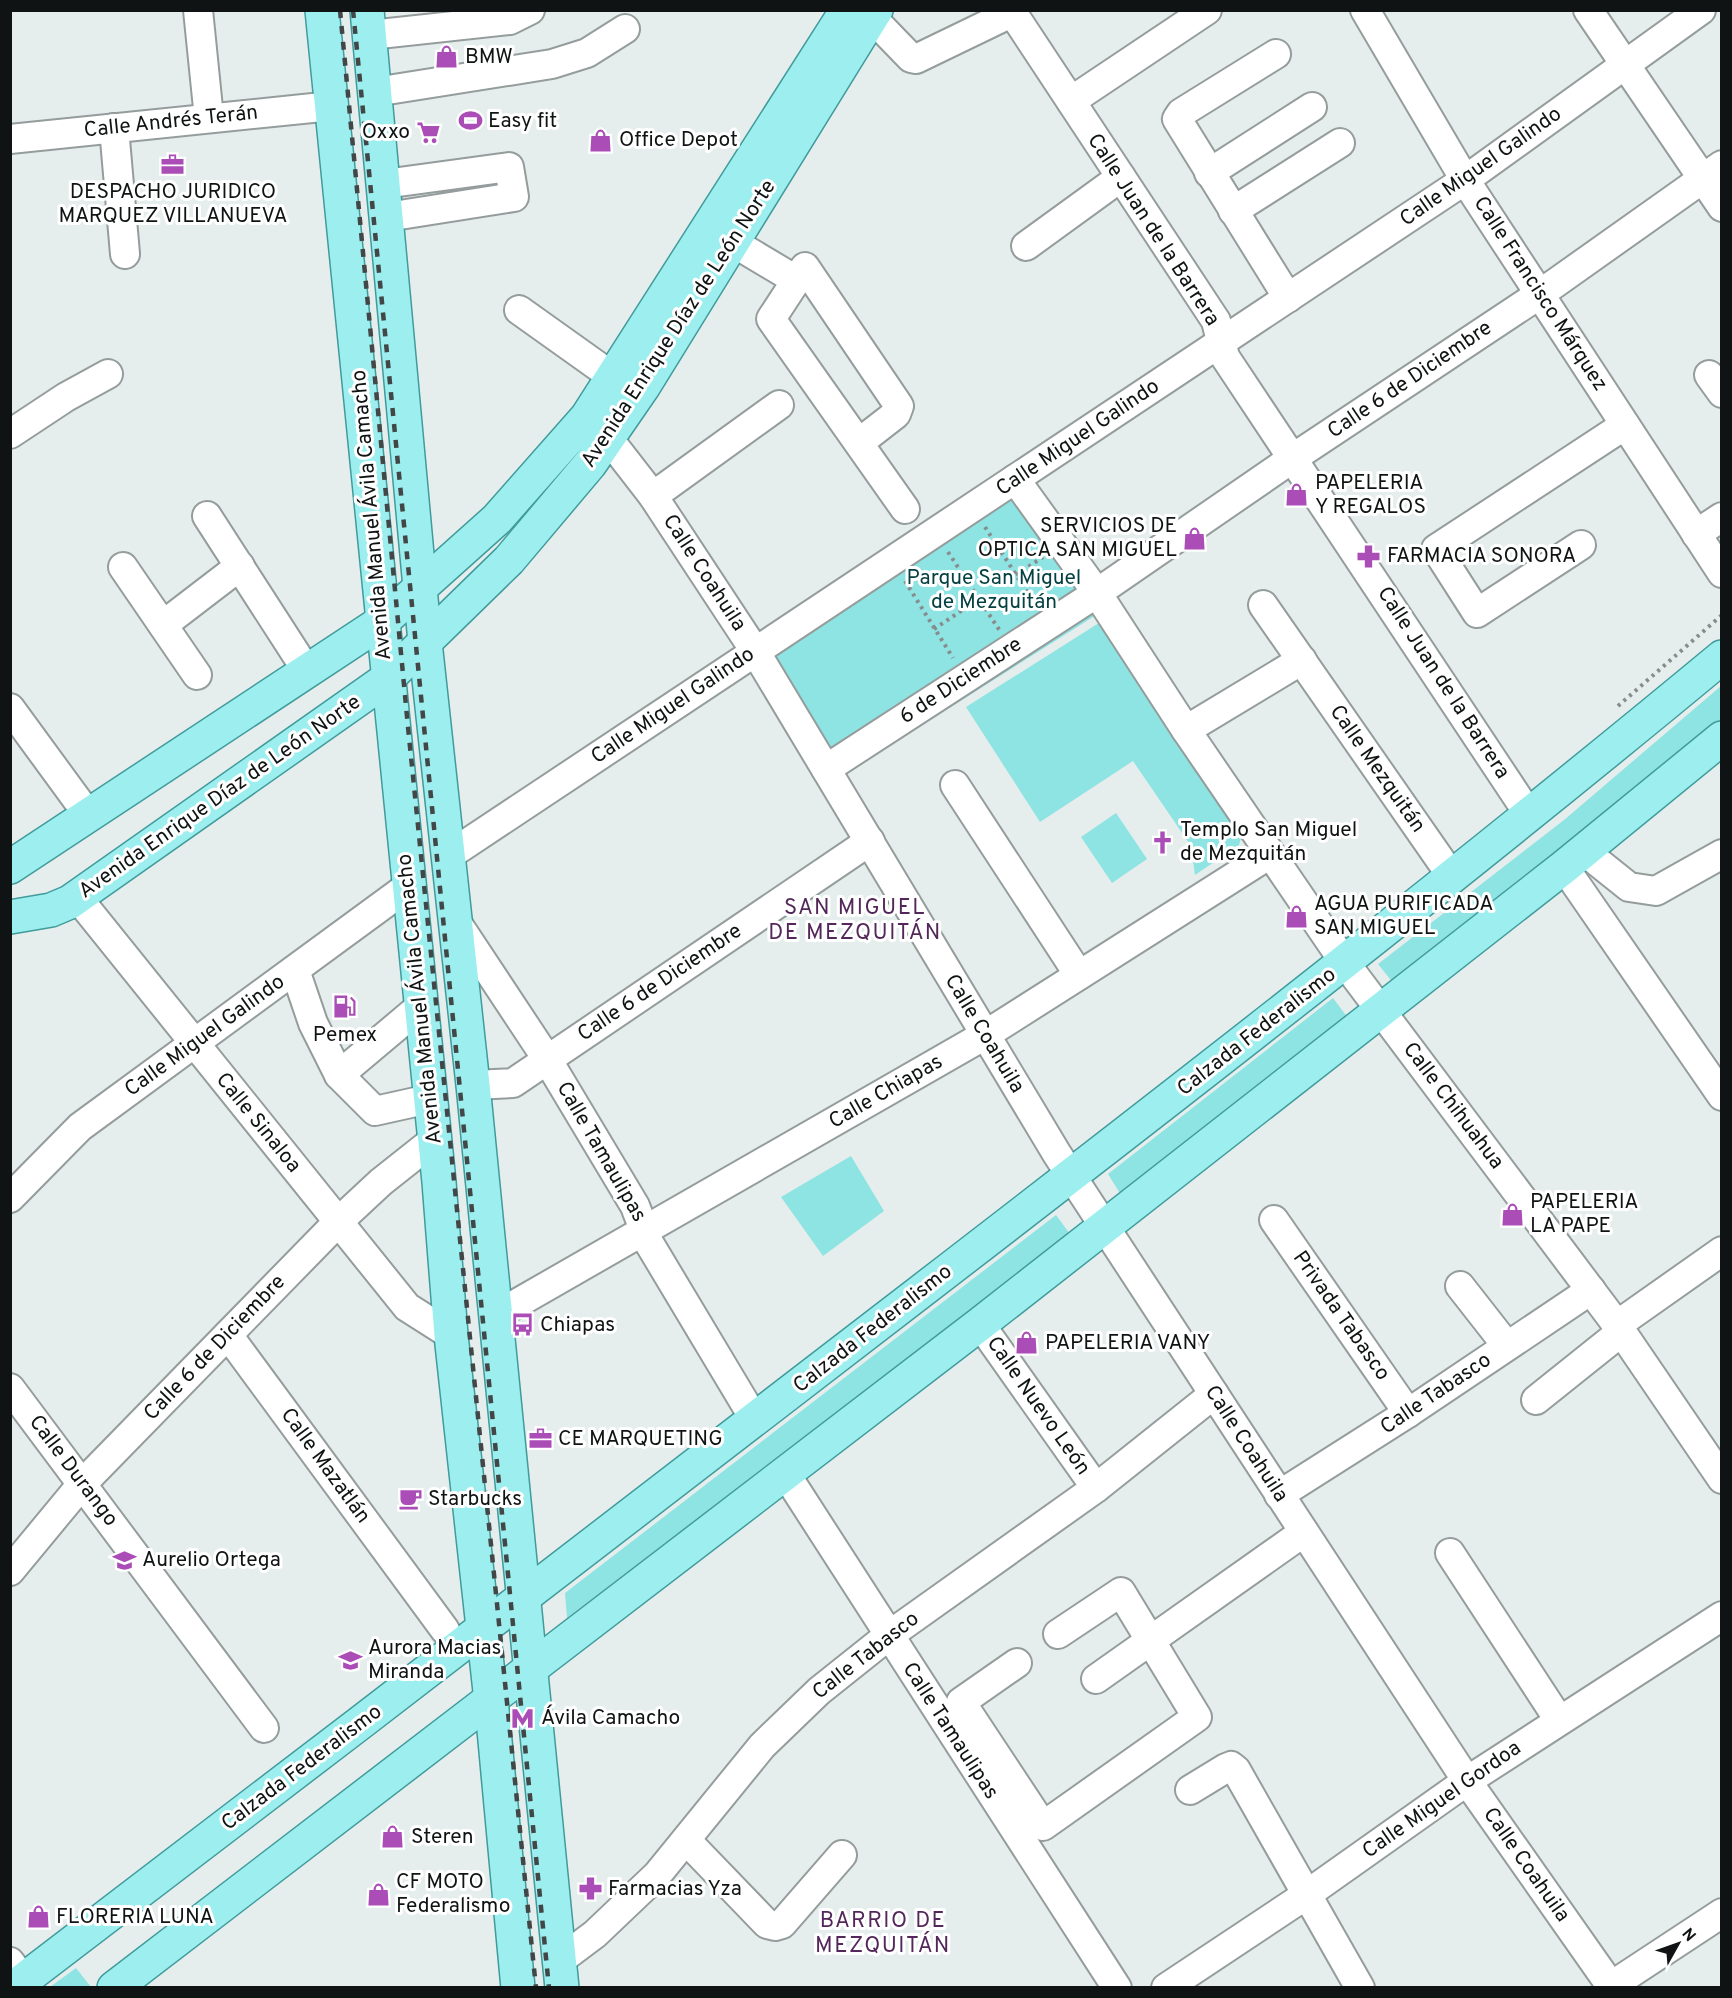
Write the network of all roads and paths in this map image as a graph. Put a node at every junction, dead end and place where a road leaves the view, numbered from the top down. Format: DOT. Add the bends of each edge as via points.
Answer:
graph roads {
  1 [pos="198,10"];
  2 [pos="322,10"];
  3 [pos="530,10"];
  4 [pos="847,10"];
  5 [pos="1207,10"];
  6 [pos="1365,10"];
  7 [pos="1588,10"];
  8 [pos="1701,10"];
  9 [pos="878,19"];
  10 [pos="378,22"];
  11 [pos="625,29"];
  12 [pos="1276,54"];
  13 [pos="1626,65"];
  14 [pos="375,92"];
  15 [pos="1071,101"];
  16 [pos="332,106"];
  17 [pos="1312,107"];
  18 [pos="209,118"];
  19 [pos="114,128"];
  20 [pos="10,139"];
  21 [pos="1340,143"];
  22 [pos="1712,172"];
  23 [pos="1209,173"];
  24 [pos="1121,177"];
  25 [pos="1465,180"];
  26 [pos="384,184"];
  27 [pos="1722,207"];
  28 [pos="1233,211"];
  29 [pos="387,217"];
  30 [pos="1026,246"];
  31 [pos="730,249"];
  32 [pos="125,254"];
  33 [pos="802,271"];
  34 [pos="1540,294"];
  35 [pos="1288,298"];
  36 [pos="519,310"];
  37 [pos="1221,342"];
  38 [pos="108,374"];
  39 [pos="613,377"];
  40 [pos="779,405"];
  41 [pos="1625,425"];
  42 [pos="597,427"];
  43 [pos="10,434"];
  44 [pos="860,442"];
  45 [pos="1293,458"];
  46 [pos="1015,479"];
  47 [pos="653,496"];
  48 [pos="905,509"];
  49 [pos="207,516"];
  50 [pos="1722,517"];
  51 [pos="983,524"];
  52 [pos="1696,534"];
  53 [pos="1581,545"];
  54 [pos="946,549"];
  55 [pos="1048,554"];
  56 [pos="240,566"];
  57 [pos="123,567"];
  58 [pos="1722,573"];
  59 [pos="1016,575"];
  60 [pos="903,578"];
  61 [pos="422,589"];
  62 [pos="1097,593"];
  63 [pos="979,599"];
  64 [pos="1263,605"];
  65 [pos="383,621"];
  66 [pos="1048,624"];
  67 [pos="163,625"];
  68 [pos="934,628"];
  69 [pos="425,642"];
  70 [pos="1011,648"];
  71 [pos="755,651"];
  72 [pos="1722,657"];
  73 [pos="1302,660"];
  74 [pos="307,671"];
  75 [pos="197,675"];
  76 [pos="965,678"];
  77 [pos="387,679"];
  78 [pos="10,708"];
  79 [pos="1186,730"];
  80 [pos="1722,738"];
  81 [pos="826,769"];
  82 [pos="956,784"];
  83 [pos="89,816"];
  84 [pos="1530,816"];
  85 [pos="870,842"];
  86 [pos="1722,854"];
  87 [pos="1270,855"];
  88 [pos="448,856"];
  89 [pos="1574,859"];
  90 [pos="10,867"];
  91 [pos="1453,878"];
  92 [pos="410,885"];
  93 [pos="76,897"];
  94 [pos="10,917"];
  95 [pos="455,920"];
  96 [pos="1345,963"];
  97 [pos="295,970"];
  98 [pos="1079,975"];
  99 [pos="421,1005"];
  100 [pos="1382,1010"];
  101 [pos="985,1035"];
  102 [pos="195,1044"];
  103 [pos="547,1059"];
  104 [pos="339,1075"];
  105 [pos="473,1085"];
  106 [pos="1722,1096"];
  107 [pos="429,1099"];
  108 [pos="434,1140"];
  109 [pos="480,1175"];
  110 [pos="1071,1176"];
  111 [pos="439,1182"];
  112 [pos="10,1198"];
  113 [pos="1274,1220"];
  114 [pos="338,1222"];
  115 [pos="1104,1226"];
  116 [pos="646,1230"];
  117 [pos="1722,1251"];
  118 [pos="1460,1286"];
  119 [pos="1591,1290"];
  120 [pos="495,1316"];
  121 [pos="980,1324"];
  122 [pos="1619,1328"];
  123 [pos="228,1335"];
  124 [pos="451,1335"];
  125 [pos="1507,1346"];
  126 [pos="10,1388"];
  127 [pos="1214,1394"];
  128 [pos="1536,1400"];
  129 [pos="1408,1413"];
  130 [pos="755,1420"];
  131 [pos="784,1473"];
  132 [pos="1722,1479"];
  133 [pos="82,1484"];
  134 [pos="1096,1488"];
  135 [pos="1279,1495"];
  136 [pos="1304,1532"];
  137 [pos="1450,1553"];
  138 [pos="10,1571"];
  139 [pos="524,1598"];
  140 [pos="1722,1616"];
  141 [pos="445,1630"];
  142 [pos="482,1631"];
  143 [pos="1058,1634"];
  144 [pos="888,1636"];
  145 [pos="1152,1640"];
  146 [pos="1017,1663"];
  147 [pos="531,1667"];
  148 [pos="1096,1679"];
  149 [pos="490,1699"];
  150 [pos="1559,1720"];
  151 [pos="264,1728"];
  152 [pos="1467,1781"];
  153 [pos="1190,1790"];
  154 [pos="686,1840"];
  155 [pos="842,1855"];
  156 [pos="1306,1895"];
  157 [pos="1722,1913"];
  158 [pos="560,1974"];
  159 [pos="16,1976"];
  160 [pos="1609,1987"];
  161 [pos="114,1988"];
  162 [pos="518,1988"];
  163 [pos="1117,1988"];
  164 [pos="1166,1988"];
  165 [pos="1360,1988"];
  1 -- 18 [label="street"];
  2 -- 16 [label="main road, Avenida Manuel Ávila Camacho"];
  3 -- 10 [label="street" via="510,20"];
  4 -- 39 [label="main road, Avenida Enrique Díaz de León Norte"];
  5 -- 15 [label="street"];
  6 -- 25 [label="street, Calle Francisco Márquez"];
  7 -- 13 [label="street"];
  8 -- 13 [label="street, Calle Miguel Galindo"];
  9 -- 15 [label="street, Calle Juan de la Barrera" via="916,59 1005,16 1014,16"];
  9 -- 31 [label="main road, Avenida Enrique Díaz de León Norte"];
  10 -- 14 [label="main road, Avenida Manuel Ávila Camacho"];
  11 -- 14 [label="street" via="587,53 552,64"];
  12 -- 23 [label="street" via="1177,119"];
  13 -- 22 [label="street"];
  13 -- 25 [label="street, Calle Miguel Galindo"];
  14 -- 26 [label="main road, Avenida Manuel Ávila Camacho"];
  15 -- 24 [label="street, Calle Juan de la Barrera"];
  16 -- 18 [label="street, Calle Andrés Terán"];
  16 -- 65 [label="main road, Avenida Manuel Ávila Camacho"];
  17 -- 23 [label="street"];
  18 -- 19 [label="street, Calle Andrés Terán"];
  19 -- 20 [label="street, Calle Andrés Terán"];
  19 -- 32 [label="street"];
  21 -- 28 [label="street"];
  22 -- 27 [label="street"];
  22 -- 34 [label="street, Calle 6 de Diciembre"];
  23 -- 28 [label="street"];
  24 -- 30 [label="street"];
  24 -- 37 [label="street, Calle Juan de la Barrera" via="1216,321"];
  25 -- 34 [label="street, Calle Francisco Márquez"];
  25 -- 35 [label="street, Calle Miguel Galindo"];
  26 -- 29 [label="main road, Avenida Manuel Ávila Camacho"];
  26 -- 29 [label="street" via="509,167 514,197"];
  28 -- 35 [label="street"];
  29 -- 61 [label="main road, Avenida Manuel Ávila Camacho"];
  31 -- 33 [label="street"];
  31 -- 42 [label="main road, Avenida Enrique Díaz de León Norte"];
  33 -- 44 [label="street" via="771,319"];
  33 -- 44 [label="street" via="899,406 896,414"];
  34 -- 41 [label="street, Calle Francisco Márquez"];
  34 -- 45 [label="street, Calle 6 de Diciembre"];
  35 -- 37 [label="street, Calle Miguel Galindo"];
  36 -- 39 [label="street"];
  37 -- 45 [label="street, Calle Juan de la Barrera" via="1225,357"];
  37 -- 46 [label="street, Calle Miguel Galindo"];
  38 -- 43 [label="street"];
  39 -- 42 [label="main road, Avenida Enrique Díaz de León Norte"];
  40 -- 47 [label="street"];
  41 -- 52 [label="street, Calle Francisco Márquez"];
  41 -- 53 [label="street" via="1436,549 1478,613"];
  42 -- 47 [label="street, Calle Coahuila"];
  42 -- 61 [label="main road, Avenida Enrique Díaz de León Norte"];
  42 -- 69 [label="main road, Avenida Enrique Díaz de León Norte" via="590,464 508,560"];
  44 -- 48 [label="street"];
  45 -- 62 [label="street, Calle 6 de Diciembre"];
  45 -- 84 [label="street, Calle Juan de la Barrera"];
  46 -- 62 [label="street, Calle Chihuahua"];
  46 -- 71 [label="street, Calle Miguel Galindo"];
  47 -- 71 [label="street, Calle Coahuila"];
  49 -- 56 [label="street"];
  50 -- 52 [label="street"];
  51 -- 59 [label="path"];
  52 -- 58 [label="street, Calle Francisco Márquez"];
  54 -- 63 [label="path"];
  55 -- 59 [label="path"];
  56 -- 67 [label="street"];
  56 -- 74 [label="street"];
  57 -- 67 [label="street"];
  59 -- 66 [label="path"];
  60 -- 68 [label="path"];
  61 -- 65 [label="main road, Avenida Enrique Díaz de León Norte"];
  61 -- 69 [label="main road, Avenida Manuel Ávila Camacho"];
  62 -- 66 [label="street, 6 de Diciembre"];
  62 -- 79 [label="street, Calle Chihuahua"];
  63 -- 68 [label="path"];
  63 -- 70 [label="path"];
  64 -- 73 [label="street, Calle Mezquitán"];
  65 -- 74 [label="main road, Avenida Enrique Díaz de León Norte"];
  65 -- 77 [label="main road, Avenida Manuel Ávila Camacho"];
  66 -- 70 [label="street, 6 de Diciembre"];
  67 -- 75 [label="street"];
  68 -- 76 [label="path"];
  69 -- 77 [label="main road, Avenida Enrique Díaz de León Norte"];
  69 -- 88 [label="main road, Avenida Manuel Ávila Camacho"];
  70 -- 76 [label="street, 6 de Diciembre"];
  71 -- 81 [label="street, Calle Coahuila"];
  71 -- 88 [label="street, Calle Miguel Galindo"];
  72 -- 84 [label="main road, Calzada Federalismo"];
  73 -- 79 [label="street"];
  73 -- 91 [label="street, Calle Mezquitán"];
  74 -- 83 [label="main road, Avenida Enrique Díaz de León Norte"];
  76 -- 81 [label="street, 6 de Diciembre"];
  77 -- 92 [label="main road, Avenida Manuel Ávila Camacho"];
  77 -- 93 [label="main road, Avenida Enrique Díaz de León Norte"];
  78 -- 83 [label="street"];
  79 -- 87 [label="street, Calle Chihuahua"];
  80 -- 89 [label="main road"];
  81 -- 85 [label="street, Calle Coahuila"];
  82 -- 98 [label="street"];
  83 -- 90 [label="main road, Avenida Enrique Díaz de León Norte"];
  84 -- 91 [label="main road, Calzada Federalismo"];
  85 -- 101 [label="street, Calle Coahuila"];
  85 -- 103 [label="street, Calle 6 de Diciembre"];
  86 -- 89 [label="street" via="1656,891 1629,887"];
  87 -- 96 [label="street, Calle Chihuahua"];
  87 -- 98 [label="street, Calle Chiapas"];
  88 -- 95 [label="main road, Avenida Manuel Ávila Camacho"];
  89 -- 100 [label="main road"];
  89 -- 106 [label="street"];
  91 -- 96 [label="main road, Calzada Federalismo"];
  92 -- 97 [label="street, Calle Miguel Galindo"];
  92 -- 99 [label="main road, Avenida Manuel Ávila Camacho"];
  93 -- 94 [label="main road, Avenida Enrique Díaz de León Norte" via="51,910"];
  93 -- 102 [label="street, Calle Sinaloa"];
  95 -- 103 [label="street, Calle Tamaulipas"];
  95 -- 105 [label="main road, Avenida Manuel Ávila Camacho"];
  96 -- 100 [label="street, Calle Chihuahua"];
  96 -- 110 [label="main road, Calzada Federalismo"];
  97 -- 102 [label="street, Calle Miguel Galindo"];
  97 -- 104 [label="street" via="313,1023"];
  98 -- 101 [label="street, Calle Chiapas"];
  99 -- 104 [label="street"];
  99 -- 107 [label="main road, Avenida Manuel Ávila Camacho"];
  100 -- 115 [label="main road"];
  100 -- 119 [label="street, Calle Chihuahua"];
  101 -- 110 [label="street, Calle Coahuila"];
  101 -- 116 [label="street, Calle Chiapas"];
  102 -- 112 [label="street, Calle Miguel Galindo" via="80,1127"];
  102 -- 114 [label="street, Calle Sinaloa"];
  103 -- 105 [label="street, Calle 6 de Diciembre" via="513,1083"];
  103 -- 116 [label="street, Calle Tamaulipas"];
  104 -- 107 [label="street" via="375,1111"];
  105 -- 109 [label="main road, Avenida Manuel Ávila Camacho"];
  107 -- 108 [label="main road, Avenida Manuel Ávila Camacho"];
  108 -- 111 [label="main road, Avenida Manuel Ávila Camacho"];
  108 -- 114 [label="street, Calle 6 de Diciembre"];
  109 -- 111 [label="main road"];
  109 -- 120 [label="main road, Avenida Manuel Ávila Camacho"];
  110 -- 115 [label="street, Calle Coahuila"];
  110 -- 130 [label="main road, Calzada Federalismo"];
  111 -- 124 [label="main road, Avenida Manuel Ávila Camacho"];
  113 -- 129 [label="street, Privada Tabasco"];
  114 -- 123 [label="street, Calle 6 de Diciembre"];
  114 -- 124 [label="street, Calle Sinaloa" via="407,1307"];
  115 -- 121 [label="main road"];
  115 -- 127 [label="street, Calle Coahuila"];
  116 -- 120 [label="street, Calle Chiapas"];
  116 -- 130 [label="street, Calle Tamaulipas" via="649,1243"];
  117 -- 122 [label="street"];
  118 -- 125 [label="street"];
  119 -- 122 [label="street, Calle Chihuahua"];
  119 -- 125 [label="street, Calle Tabasco"];
  120 -- 139 [label="main road, Avenida Manuel Ávila Camacho"];
  121 -- 131 [label="main road"];
  121 -- 134 [label="street, Calle Nuevo León"];
  122 -- 128 [label="street"];
  122 -- 132 [label="street, Calle Chihuahua"];
  123 -- 133 [label="street, Calle 6 de Diciembre"];
  123 -- 141 [label="street, Calle Mazatlán"];
  124 -- 142 [label="main road, Avenida Manuel Ávila Camacho"];
  125 -- 129 [label="street, Calle Tabasco"];
  126 -- 133 [label="street, Calle Durango"];
  127 -- 134 [label="street, Calle Tabasco"];
  127 -- 135 [label="street, Calle Coahuila"];
  129 -- 135 [label="street, Calle Tabasco"];
  130 -- 139 [label="main road, Calzada Federalismo"];
  131 -- 144 [label="street, Calle Tamaulipas"];
  131 -- 147 [label="main road"];
  133 -- 138 [label="street, Calle 6 de Diciembre"];
  133 -- 151 [label="street, Calle Durango"];
  134 -- 144 [label="street, Calle Tabasco"];
  135 -- 136 [label="street, Calle Coahuila"];
  136 -- 145 [label="street"];
  136 -- 152 [label="street, Calle Coahuila"];
  137 -- 150 [label="street"];
  139 -- 142 [label="main road, Calzada Federalismo"];
  139 -- 147 [label="main road, Avenida Manuel Ávila Camacho"];
  140 -- 150 [label="street, Calle Miguel Gordoa"];
  142 -- 149 [label="main road, Avenida Manuel Ávila Camacho"];
  142 -- 159 [label="main road, Calzada Federalismo"];
  143 -- 145 [label="street" via="1121,1592"];
  144 -- 154 [label="street, Calle Tabasco" via="785,1721"];
  144 -- 163 [label="street, Calle Tamaulipas"];
  145 -- 146 [label="street" via="1197,1717 1043,1826 961,1702"];
  145 -- 148 [label="street"];
  147 -- 149 [label="main road"];
  147 -- 158 [label="main road, Avenida Manuel Ávila Camacho"];
  149 -- 161 [label="main road"];
  149 -- 162 [label="main road, Avenida Manuel Ávila Camacho"];
  150 -- 152 [label="street, Calle Miguel Gordoa"];
  152 -- 156 [label="street, Calle Miguel Gordoa"];
  152 -- 160 [label="street, Calle Coahuila"];
  153 -- 156 [label="street" via="1226,1768 1236,1770"];
  154 -- 155 [label="street" via="767,1924 775,1926 782,1924"];
  154 -- 158 [label="street, Calle Tabasco"];
  156 -- 164 [label="street, Calle Miguel Gordoa"];
  156 -- 165 [label="street"];
  157 -- 160 [label="street"];
}
